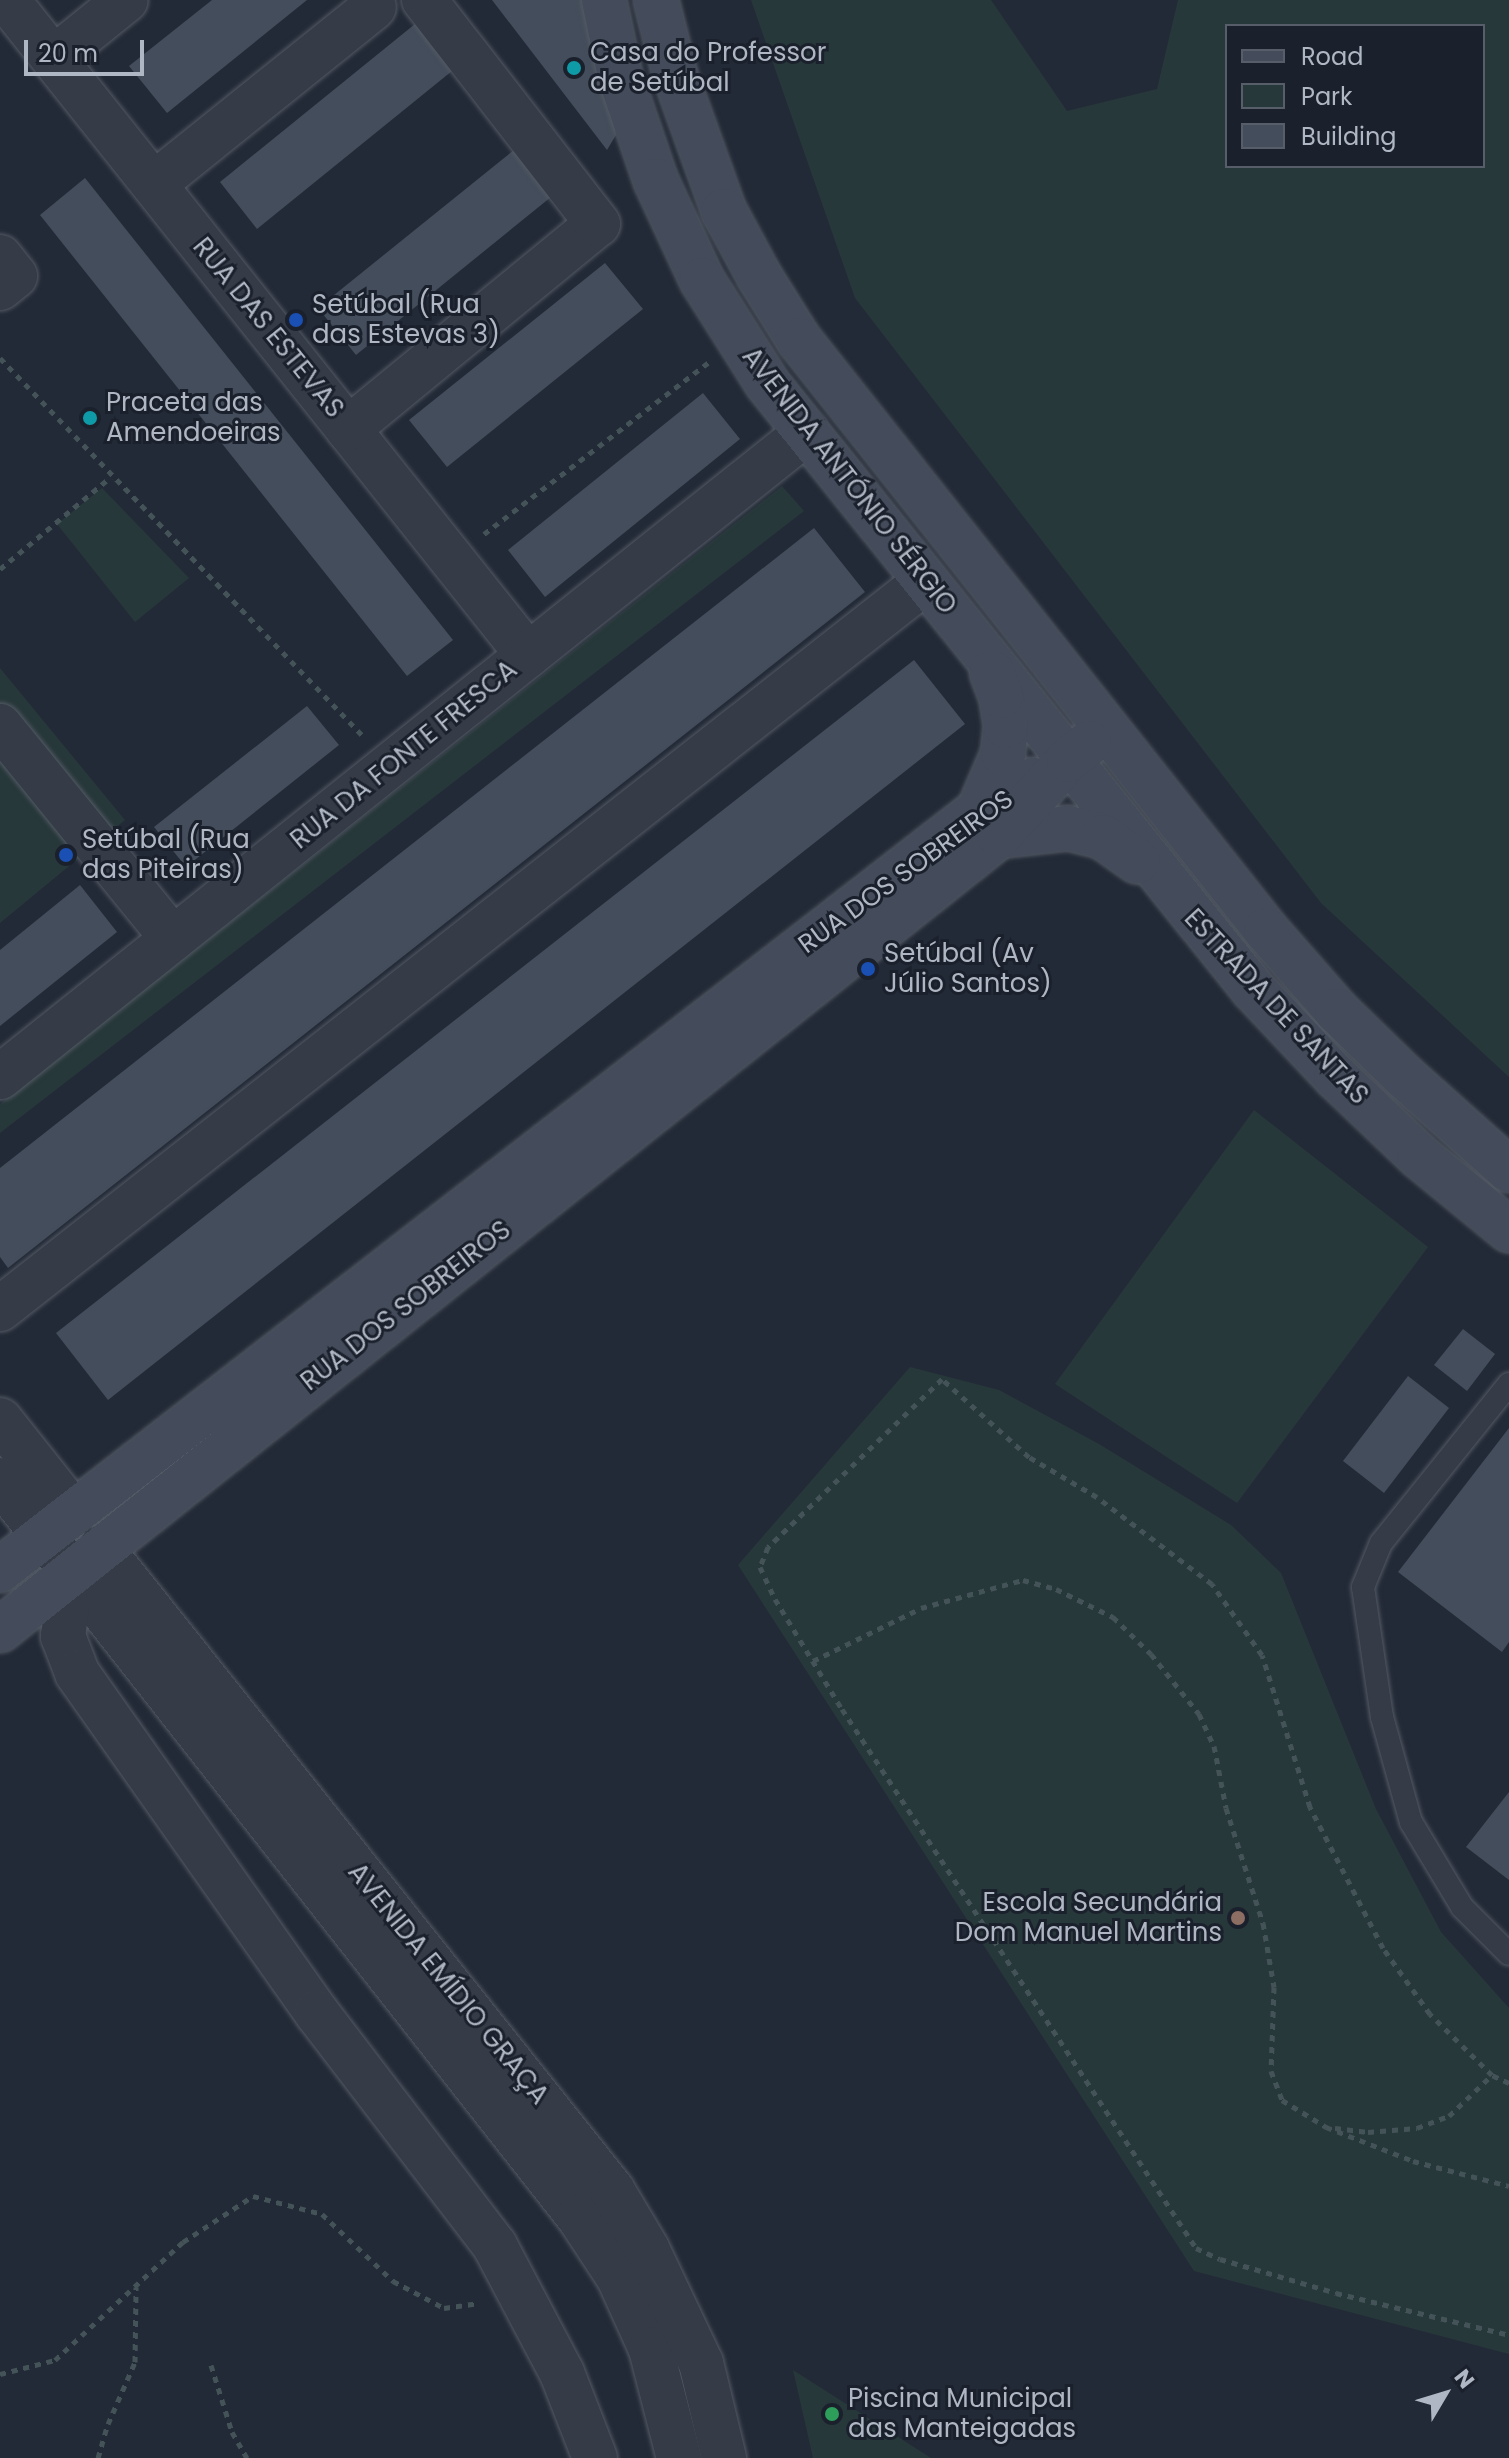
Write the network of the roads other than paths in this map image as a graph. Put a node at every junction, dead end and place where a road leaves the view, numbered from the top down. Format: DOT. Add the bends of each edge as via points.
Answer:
graph roads {
  1 [pos="7,0"];
  2 [pos="126,0"];
  3 [pos="424,0"];
  4 [pos="604,0"];
  5 [pos="656,0"];
  6 [pos="374,7"];
  7 [pos="54,58"];
  8 [pos="154,184"];
  9 [pos="0,257"];
  10 [pos="0,288"];
  11 [pos="348,429"];
  12 [pos="807,432"];
  13 [pos="925,582"];
  14 [pos="528,655"];
  15 [pos="987,659"];
  16 [pos="0,726"];
  17 [pos="1105,731"];
  18 [pos="1068,760"];
  19 [pos="989,823"];
  20 [pos="1162,879"];
  21 [pos="173,939"];
  22 [pos="0,1077"];
  23 [pos="1509,1170"];
  24 [pos="1509,1230"];
  25 [pos="0,1309"];
  26 [pos="1509,1384"];
  27 [pos="0,1420"];
  28 [pos="0,1480"];
  29 [pos="59,1525"];
  30 [pos="87,1560"];
  31 [pos="0,1570"];
  32 [pos="0,1630"];
  33 [pos="1509,1954"];
  34 [pos="595,2458"];
  35 [pos="679,2458"];
  36 [pos="724,2458"];
  1 -- 7 [label="street, RUA DAS ESTEVAS"];
  2 -- 7 [label="street"];
  3 -- 11 [label="street" via="598,224"];
  4 -- 12 [label="main road, AVENIDA ANTÓNIO SÉRGIO" via="625,91 656,181 695,266 767,383"];
  5 -- 17 [label="main road, AVENIDA ANTÓNIO SÉRGIO" via="699,148 724,211 759,276 844,401"];
  6 -- 8 [label="street"];
  7 -- 8 [label="street, RUA DAS ESTEVAS"];
  8 -- 11 [label="street, RUA DAS ESTEVAS"];
  9 -- 10 [label="street" via="15,276"];
  11 -- 14 [label="street, RUA DAS ESTEVAS"];
  12 -- 13 [label="main road, AVENIDA ANTÓNIO SÉRGIO"];
  12 -- 14 [label="street, RUA DA FONTE FRESCA"];
  13 -- 15 [label="main road, AVENIDA ANTÓNIO SÉRGIO"];
  13 -- 25 [label="street"];
  14 -- 21 [label="street, RUA DA FONTE FRESCA"];
  15 -- 18 [label="main road, AVENIDA ANTÓNIO SÉRGIO"];
  15 -- 19 [label="main road" via="1006,726"];
  16 -- 21 [label="street"];
  17 -- 18 [label="main road, RUA DOS SOBREIROS"];
  17 -- 23 [label="main road, ESTRADA DE SANTAS" via="1337,1011"];
  18 -- 19 [label="main road, RUA DOS SOBREIROS"];
  18 -- 20 [label="main road, ESTRADA DE SANTAS"];
  19 -- 20 [label="main road" via="1068,828 1103,837"];
  19 -- 29 [label="main road, RUA DOS SOBREIROS"];
  19 -- 30 [label="main road, RUA DOS SOBREIROS"];
  20 -- 24 [label="main road, ESTRADA DE SANTAS" via="1253,989 1336,1077 1419,1156"];
  21 -- 22 [label="street, RUA DA FONTE FRESCA"];
  26 -- 33 [label="lane" via="1381,1543 1363,1587 1382,1717 1411,1822 1462,1907"];
  27 -- 29 [label="street"];
  28 -- 29 [label="street"];
  29 -- 30 [label="street"];
  29 -- 31 [label="main road, RUA DOS SOBREIROS"];
  30 -- 32 [label="main road, RUA DOS SOBREIROS"];
  30 -- 34 [label="street" via="63,1636 77,1673 317,2013 495,2246 562,2373"];
  30 -- 35 [label="street, AVENIDA EMÍDIO GRAÇA" via="579,2217 619,2278 651,2349"];
  30 -- 36 [label="street, AVENIDA EMÍDIO GRAÇA" via="612,2190 647,2249 701,2363"];
}
